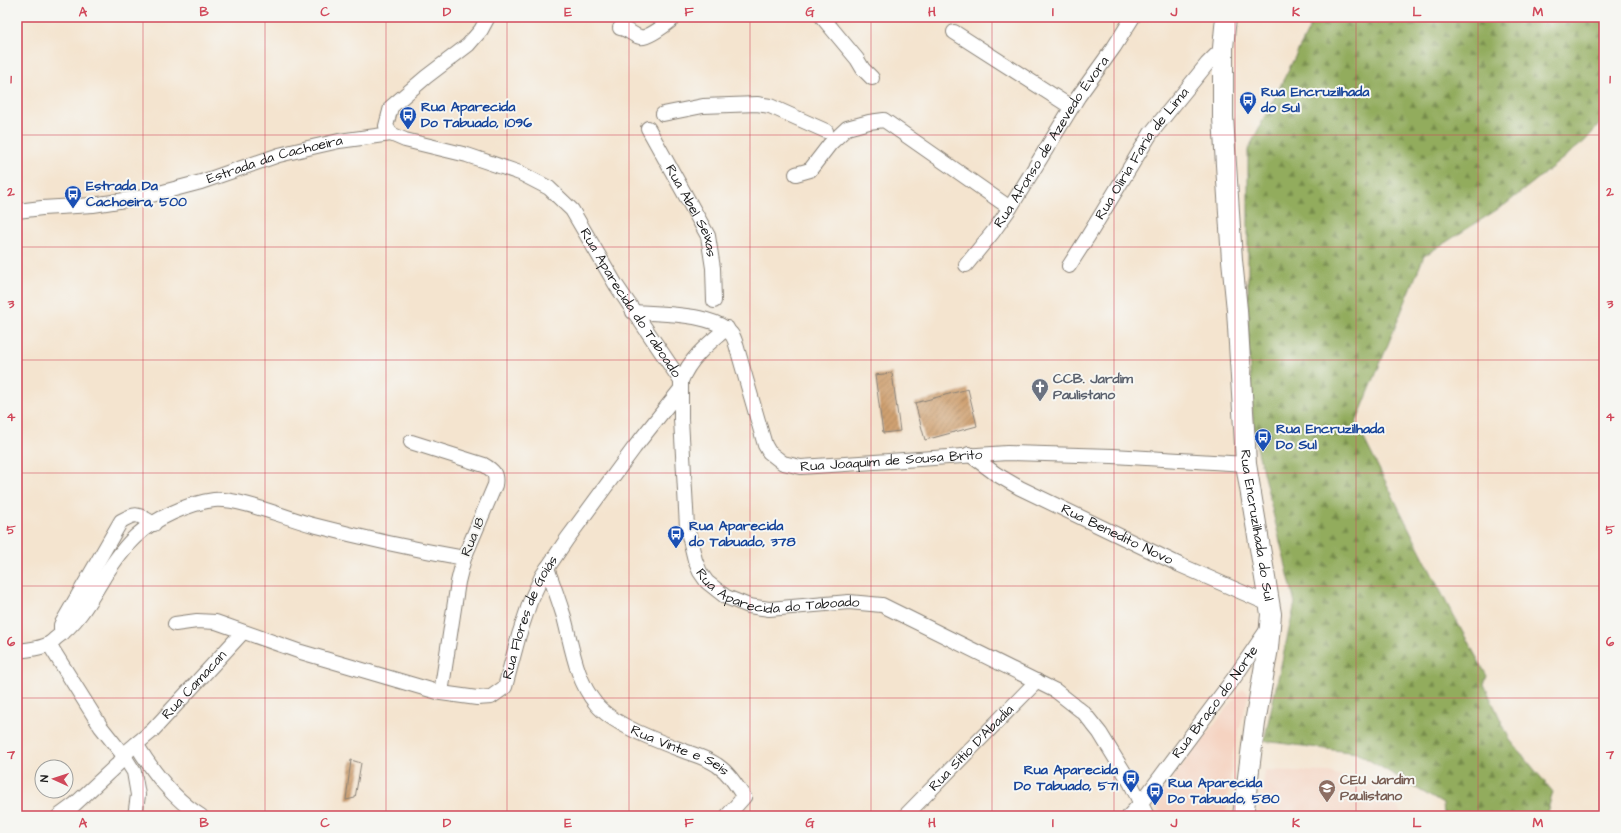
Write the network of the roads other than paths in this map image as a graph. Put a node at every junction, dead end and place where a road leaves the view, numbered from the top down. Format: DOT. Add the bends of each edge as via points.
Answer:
graph roads {
  1 [pos="488,17"];
  2 [pos="675,17"];
  3 [pos="822,17"];
  4 [pos="1133,17"];
  5 [pos="1226,17"];
  6 [pos="620,28"];
  7 [pos="954,32"];
  8 [pos="1223,48"];
  9 [pos="872,78"];
  10 [pos="1071,107"];
  11 [pos="663,114"];
  12 [pos="648,128"];
  13 [pos="826,131"];
  14 [pos="392,134"];
  15 [pos="796,174"];
  16 [pos="1010,208"];
  17 [pos="17,211"];
  18 [pos="966,265"];
  19 [pos="1068,266"];
  20 [pos="714,301"];
  21 [pos="633,312"];
  22 [pos="726,328"];
  23 [pos="680,386"];
  24 [pos="412,442"];
  25 [pos="969,454"];
  26 [pos="1246,464"];
  27 [pos="154,524"];
  28 [pos="464,558"];
  29 [pos="547,568"];
  30 [pos="1271,605"];
  31 [pos="175,624"];
  32 [pos="1270,625"];
  33 [pos="243,632"];
  34 [pos="63,633"];
  35 [pos="49,644"];
  36 [pos="17,651"];
  37 [pos="1037,681"];
  38 [pos="441,693"];
  39 [pos="140,741"];
  40 [pos="124,756"];
  41 [pos="1141,803"];
  42 [pos="59,816"];
  43 [pos="135,816"];
  44 [pos="201,816"];
  45 [pos="727,816"];
  46 [pos="905,816"];
  47 [pos="1129,816"];
  48 [pos="1147,816"];
  49 [pos="1243,816"];
  1 -- 14 [label="street" via="468,46 391,107 386,126"];
  2 -- 6 [label="street" via="647,37 640,38"];
  3 -- 9 [label="street"];
  4 -- 10 [label="street, Rua Afonso de Azevedo Évora"];
  5 -- 8 [label="street, Rua Encruzilhada do Sul"];
  7 -- 10 [label="street"];
  8 -- 19 [label="street, Rua Oliria Faria de Lima" via="1151,132"];
  8 -- 26 [label="street, Rua Encruzilhada do Sul" via="1223,112"];
  10 -- 16 [label="street, Rua Afonso de Azevedo Évora"];
  11 -- 13 [label="street" via="703,106 757,104 770,106"];
  12 -- 20 [label="street, Rua Abel Seixas" via="708,236 713,268"];
  14 -- 17 [label="street, Estrada da Cachoeira" via="308,148 144,197 93,205"];
  14 -- 21 [label="street, Rua Aparecida do Taboado" via="405,140 506,167 549,188 572,210"];
  15 -- 16 [label="street" via="810,170 830,144 847,128 884,120"];
  16 -- 18 [label="street, Rua Afonso de Azevedo Évora"];
  21 -- 22 [label="street" via="709,320"];
  21 -- 23 [label="street, Rua Aparecida do Taboado"];
  22 -- 23 [label="street, Rua Flores de Goiás" via="695,356"];
  22 -- 25 [label="street, Rua Joaquim de Sousa Brito" via="736,341 765,445 769,452 783,463 801,467"];
  23 -- 29 [label="street, Rua Flores de Goiás"];
  23 -- 37 [label="street, Rua Aparecida do Taboado" via="687,527 700,572 715,590 739,603 769,609 848,602 882,605"];
  24 -- 28 [label="street, Rua 18" via="484,465 495,474 495,485"];
  25 -- 26 [label="street, Rua Joaquim de Sousa Brito" via="1113,456"];
  25 -- 30 [label="street, Rua Benedito Novo" via="1026,492"];
  26 -- 30 [label="street, Rua Encruzilhada do Sul"];
  27 -- 28 [label="street" via="163,517 190,506 214,500 227,500 312,525"];
  27 -- 34 [label="street" via="136,536 104,577 82,614"];
  27 -- 34 [label="street" via="137,514 121,521 61,625"];
  28 -- 38 [label="street, Rua 18"];
  29 -- 38 [label="street, Rua Flores de Goiás" via="534,592 505,687 491,696 477,698"];
  29 -- 45 [label="street, Rua Vinte e Seis" via="579,673 590,695 605,714 626,726 719,766 730,776 744,797"];
  30 -- 32 [label="street, Rua Encruzilhada do Sul"];
  31 -- 33 [label="street, Rua Flores de Goiás" via="216,622"];
  32 -- 41 [label="street, Rua Braço do Norte"];
  32 -- 49 [label="street, Rua Encruzilhada do Sul"];
  33 -- 38 [label="street, Rua Flores de Goiás" via="301,652"];
  33 -- 39 [label="street, Rua Camacan"];
  34 -- 35 [label="street"];
  35 -- 36 [label="street"];
  35 -- 40 [label="street" via="101,727"];
  37 -- 41 [label="street, Rua Aparecida do Taboado" via="1056,691 1084,713 1113,753"];
  37 -- 46 [label="street, Rua Sítio D'Abadia"];
  39 -- 40 [label="street, Rua Camacan"];
  39 -- 44 [label="street" via="152,770 187,807"];
  40 -- 42 [label="street, Rua Camacan" via="74,806"];
  40 -- 43 [label="street" via="134,772 137,783"];
  41 -- 47 [label="street, Rua Braço do Norte"];
  41 -- 48 [label="street, Rua Aparecida do Taboado"];
}
